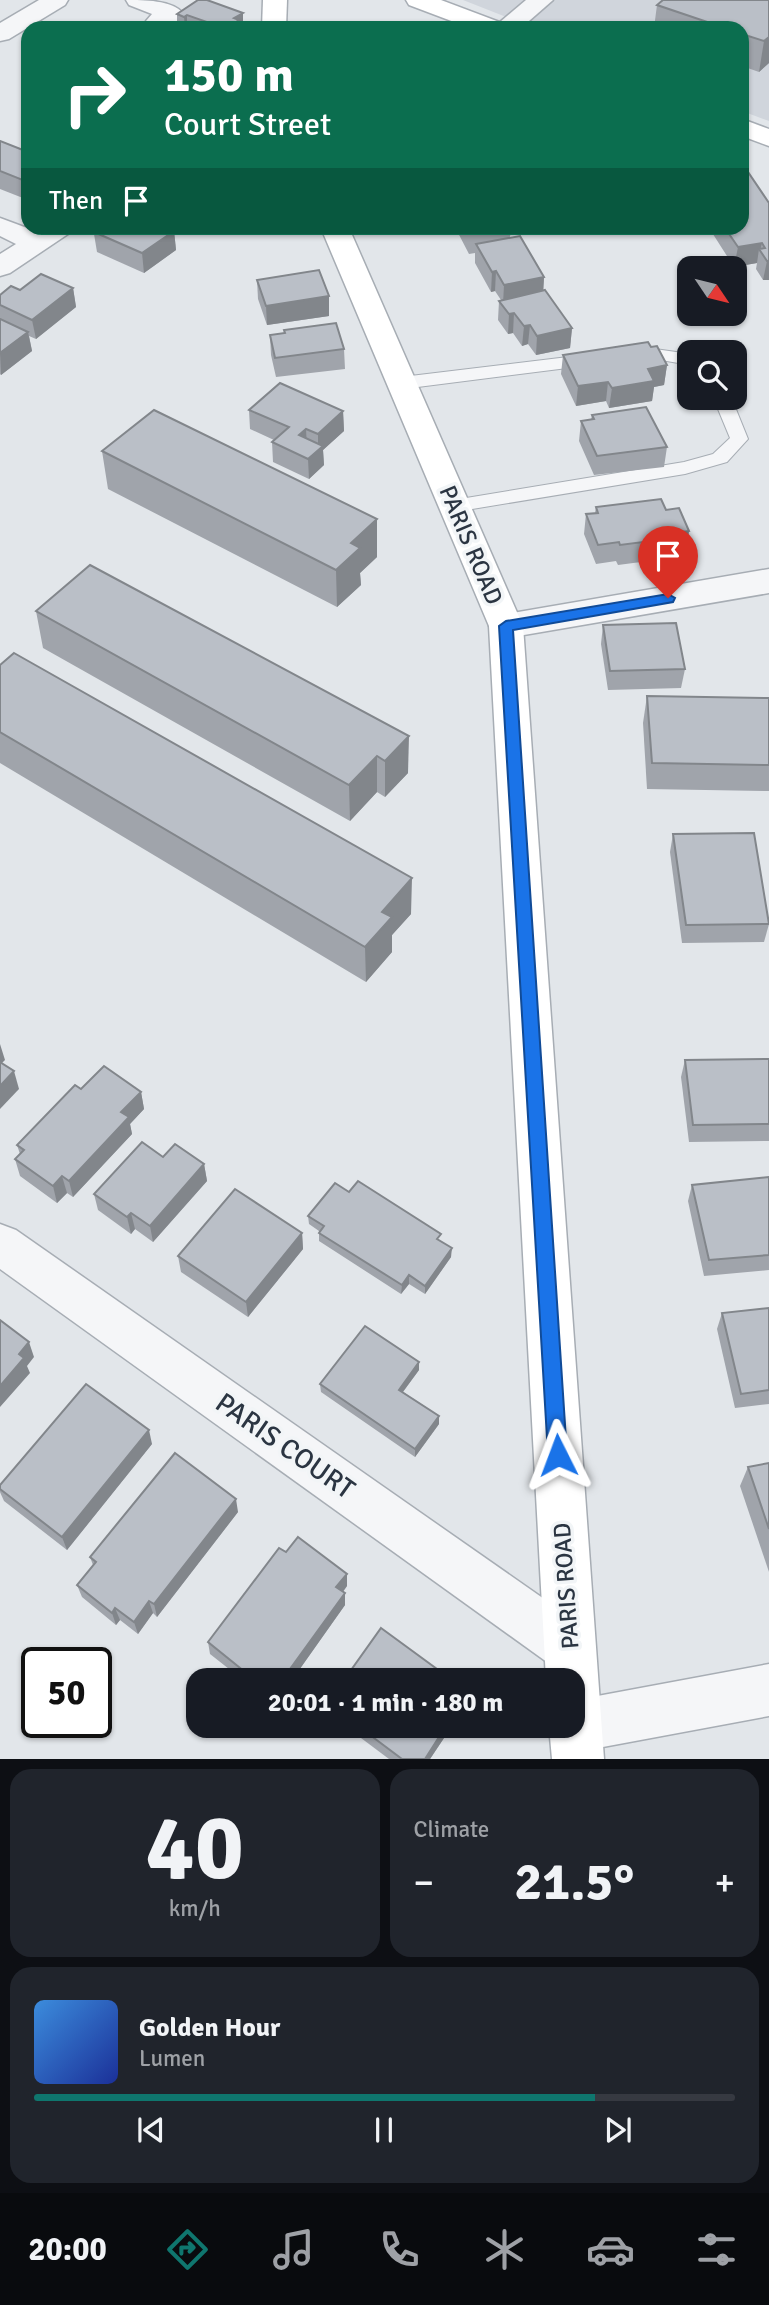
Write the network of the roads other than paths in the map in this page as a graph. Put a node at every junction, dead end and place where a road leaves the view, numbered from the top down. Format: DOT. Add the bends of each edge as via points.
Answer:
graph roads {
  1 [pos="56,0"];
  2 [pos="138,0"];
  3 [pos="275,0"];
  4 [pos="418,0"];
  5 [pos="541,0"];
  6 [pos="21,21"];
  7 [pos="21,21"];
  8 [pos="158,21"];
  9 [pos="274,21"];
  10 [pos="474,21"];
  11 [pos="514,21"];
  12 [pos="0,34"];
  13 [pos="749,130"];
  14 [pos="769,138"];
  15 [pos="0,226"];
  16 [pos="21,230"];
  17 [pos="47,235"];
  18 [pos="338,235"];
  19 [pos="0,267"];
  20 [pos="677,358"];
  21 [pos="402,383"];
  22 [pos="728,410"];
  23 [pos="454,506"];
  24 [pos="769,581"];
  25 [pos="506,626"];
  26 [pos="0,1244"];
  27 [pos="535,1668"];
  28 [pos="572,1668"];
  29 [pos="769,1690"];
  30 [pos="585,1698"];
  1 -- 7 [label="street"];
  2 -- 8 [label="street" via="171,13"];
  3 -- 9 [label="main road"];
  4 -- 10 [label="main road"];
  5 -- 11 [label="street"];
  6 -- 12 [label="street"];
  13 -- 14 [label="main road"];
  15 -- 16 [label="street"];
  17 -- 19 [label="street"];
  18 -- 21 [label="main road, PARIS ROAD"];
  20 -- 21 [label="lane" via="655,354"];
  21 -- 23 [label="main road, PARIS ROAD"];
  22 -- 23 [label="lane" via="739,439 720,458 685,468"];
  23 -- 25 [label="main road, PARIS ROAD"];
  24 -- 25 [label="street"];
  25 -- 28 [label="main road, PARIS ROAD"];
  26 -- 27 [label="street, PARIS COURT"];
  29 -- 30 [label="street"];
}
